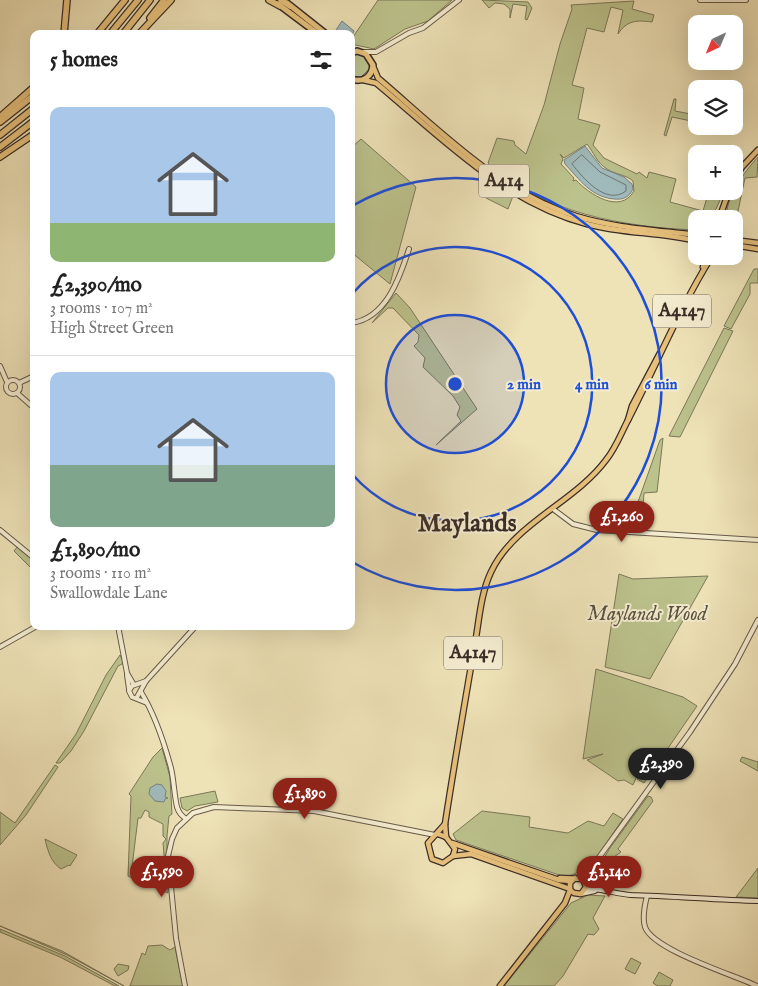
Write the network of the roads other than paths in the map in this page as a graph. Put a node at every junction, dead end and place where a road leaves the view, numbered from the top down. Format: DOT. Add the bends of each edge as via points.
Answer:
graph roads {
  1 [pos="67,0"];
  2 [pos="125,0"];
  3 [pos="138,0"];
  4 [pos="150,0"];
  5 [pos="164,0"];
  6 [pos="171,0"];
  7 [pos="270,0"];
  8 [pos="459,0"];
  9 [pos="700,0"];
  10 [pos="746,0"];
  11 [pos="282,2"];
  12 [pos="290,6"];
  13 [pos="64,30"];
  14 [pos="100,30"];
  15 [pos="113,30"];
  16 [pos="126,30"];
  17 [pos="141,30"];
  18 [pos="142,30"];
  19 [pos="314,30"];
  20 [pos="321,30"];
  21 [pos="355,52"];
  22 [pos="362,52"];
  23 [pos="376,52"];
  24 [pos="372,63"];
  25 [pos="355,80"];
  26 [pos="362,80"];
  27 [pos="30,90"];
  28 [pos="30,98"];
  29 [pos="30,111"];
  30 [pos="0,117"];
  31 [pos="0,122"];
  32 [pos="30,124"];
  33 [pos="0,135"];
  34 [pos="30,137"];
  35 [pos="0,147"];
  36 [pos="758,150"];
  37 [pos="0,157"];
  38 [pos="743,169"];
  39 [pos="688,234"];
  40 [pos="688,240"];
  41 [pos="743,241"];
  42 [pos="758,243"];
  43 [pos="743,246"];
  44 [pos="410,249"];
  45 [pos="758,249"];
  46 [pos="703,265"];
  47 [pos="707,265"];
  48 [pos="700,276"];
  49 [pos="355,321"];
  50 [pos="665,346"];
  51 [pos="0,366"];
  52 [pos="652,373"];
  53 [pos="30,378"];
  54 [pos="646,378"];
  55 [pos="7,382"];
  56 [pos="19,383"];
  57 [pos="17,392"];
  58 [pos="30,404"];
  59 [pos="636,406"];
  60 [pos="629,412"];
  61 [pos="628,421"];
  62 [pos="553,509"];
  63 [pos="0,530"];
  64 [pos="758,540"];
  65 [pos="30,555"];
  66 [pos="758,620"];
  67 [pos="30,630"];
  68 [pos="119,630"];
  69 [pos="192,630"];
  70 [pos="0,647"];
  71 [pos="127,672"];
  72 [pos="146,681"];
  73 [pos="135,685"];
  74 [pos="129,689"];
  75 [pos="141,691"];
  76 [pos="137,697"];
  77 [pos="148,705"];
  78 [pos="186,819"];
  79 [pos="445,824"];
  80 [pos="421,833"];
  81 [pos="436,835"];
  82 [pos="446,837"];
  83 [pos="452,842"];
  84 [pos="428,843"];
  85 [pos="453,856"];
  86 [pos="598,860"];
  87 [pos="592,867"];
  88 [pos="574,879"];
  89 [pos="554,883"];
  90 [pos="587,883"];
  91 [pos="570,889"];
  92 [pos="586,889"];
  93 [pos="602,889"];
  94 [pos="580,894"];
  95 [pos="647,896"];
  96 [pos="758,901"];
  97 [pos="565,902"];
  98 [pos="552,918"];
  99 [pos="185,986"];
  100 [pos="500,986"];
  101 [pos="756,986"];
  1 -- 13 [label="highway"];
  2 -- 14 [label="highway"];
  3 -- 15 [label="highway"];
  4 -- 16 [label="highway"];
  5 -- 17 [label="highway"];
  6 -- 18 [label="highway"];
  7 -- 11 [label="highway"];
  8 -- 23 [label="street" via="423,28"];
  9 -- 10 [label="street"];
  11 -- 12 [label="highway"];
  11 -- 19 [label="highway"];
  12 -- 20 [label="highway"];
  21 -- 22 [label="highway"];
  22 -- 23 [label="street"];
  22 -- 24 [label="highway"];
  23 -- 24 [label="street"];
  24 -- 26 [label="highway" via="369,76"];
  24 -- 39 [label="main road, A414" via="381,80 493,174 517,190 560,210 604,223"];
  25 -- 26 [label="highway"];
  26 -- 40 [label="main road, A414" via="376,83 475,166 530,202 566,218 603,228"];
  27 -- 30 [label="highway"];
  28 -- 31 [label="highway"];
  29 -- 33 [label="highway"];
  32 -- 35 [label="highway"];
  34 -- 37 [label="highway"];
  36 -- 38 [label="main road"];
  41 -- 42 [label="main road"];
  43 -- 45 [label="main road"];
  44 -- 49 [label="street" via="389,297 369,316"];
  46 -- 48 [label="main road, A4147"];
  47 -- 48 [label="main road, A4147"];
  48 -- 50 [label="main road, A4147"];
  50 -- 52 [label="main road, A4147"];
  50 -- 54 [label="main road, A4147"];
  51 -- 55 [label="street"];
  52 -- 54 [label="main road"];
  52 -- 59 [label="main road, A4147"];
  53 -- 56 [label="street"];
  54 -- 60 [label="main road, A4147"];
  55 -- 56 [label="street"];
  55 -- 57 [label="street" via="7,392"];
  56 -- 57 [label="street"];
  57 -- 58 [label="street"];
  59 -- 60 [label="main road"];
  59 -- 61 [label="main road, A4147"];
  60 -- 61 [label="main road, A4147"];
  61 -- 62 [label="main road, A4147" via="604,463"];
  62 -- 64 [label="street" via="570,523 597,530"];
  62 -- 79 [label="main road, A4147" via="506,549 486,585"];
  63 -- 65 [label="street"];
  66 -- 86 [label="street" via="735,664 690,732"];
  67 -- 70 [label="street"];
  68 -- 71 [label="street"];
  69 -- 72 [label="street"];
  71 -- 73 [label="street"];
  71 -- 74 [label="street"];
  72 -- 73 [label="street"];
  72 -- 75 [label="street"];
  73 -- 74 [label="street"];
  73 -- 75 [label="street"];
  74 -- 76 [label="street" via="131,696"];
  75 -- 76 [label="street"];
  75 -- 77 [label="street"];
  76 -- 77 [label="street"];
  77 -- 78 [label="street" via="171,769 177,806"];
  78 -- 80 [label="street" via="200,810 214,807 314,811"];
  78 -- 99 [label="street" via="172,839 168,856 176,938"];
  79 -- 81 [label="main road, A4147"];
  79 -- 82 [label="main road, A4147"];
  80 -- 81 [label="street"];
  80 -- 84 [label="street"];
  81 -- 82 [label="main road"];
  81 -- 84 [label="main road"];
  82 -- 83 [label="main road"];
  83 -- 85 [label="main road"];
  83 -- 88 [label="main road" via="559,880"];
  84 -- 85 [label="main road" via="435,861 443,863"];
  85 -- 89 [label="main road" via="472,854"];
  86 -- 87 [label="street"];
  86 -- 90 [label="street"];
  87 -- 88 [label="street"];
  87 -- 90 [label="street"];
  88 -- 90 [label="main road"];
  88 -- 91 [label="main road"];
  89 -- 91 [label="main road"];
  89 -- 98 [label="main road" via="564,891 564,898"];
  90 -- 92 [label="main road"];
  90 -- 93 [label="street"];
  91 -- 94 [label="main road"];
  91 -- 97 [label="main road"];
  92 -- 93 [label="street"];
  92 -- 94 [label="main road"];
  93 -- 94 [label="street"];
  93 -- 95 [label="street"];
  94 -- 97 [label="main road"];
  95 -- 96 [label="street"];
  95 -- 101 [label="street" via="644,926 653,938 714,971"];
  97 -- 98 [label="main road"];
  98 -- 100 [label="main road"];
}
